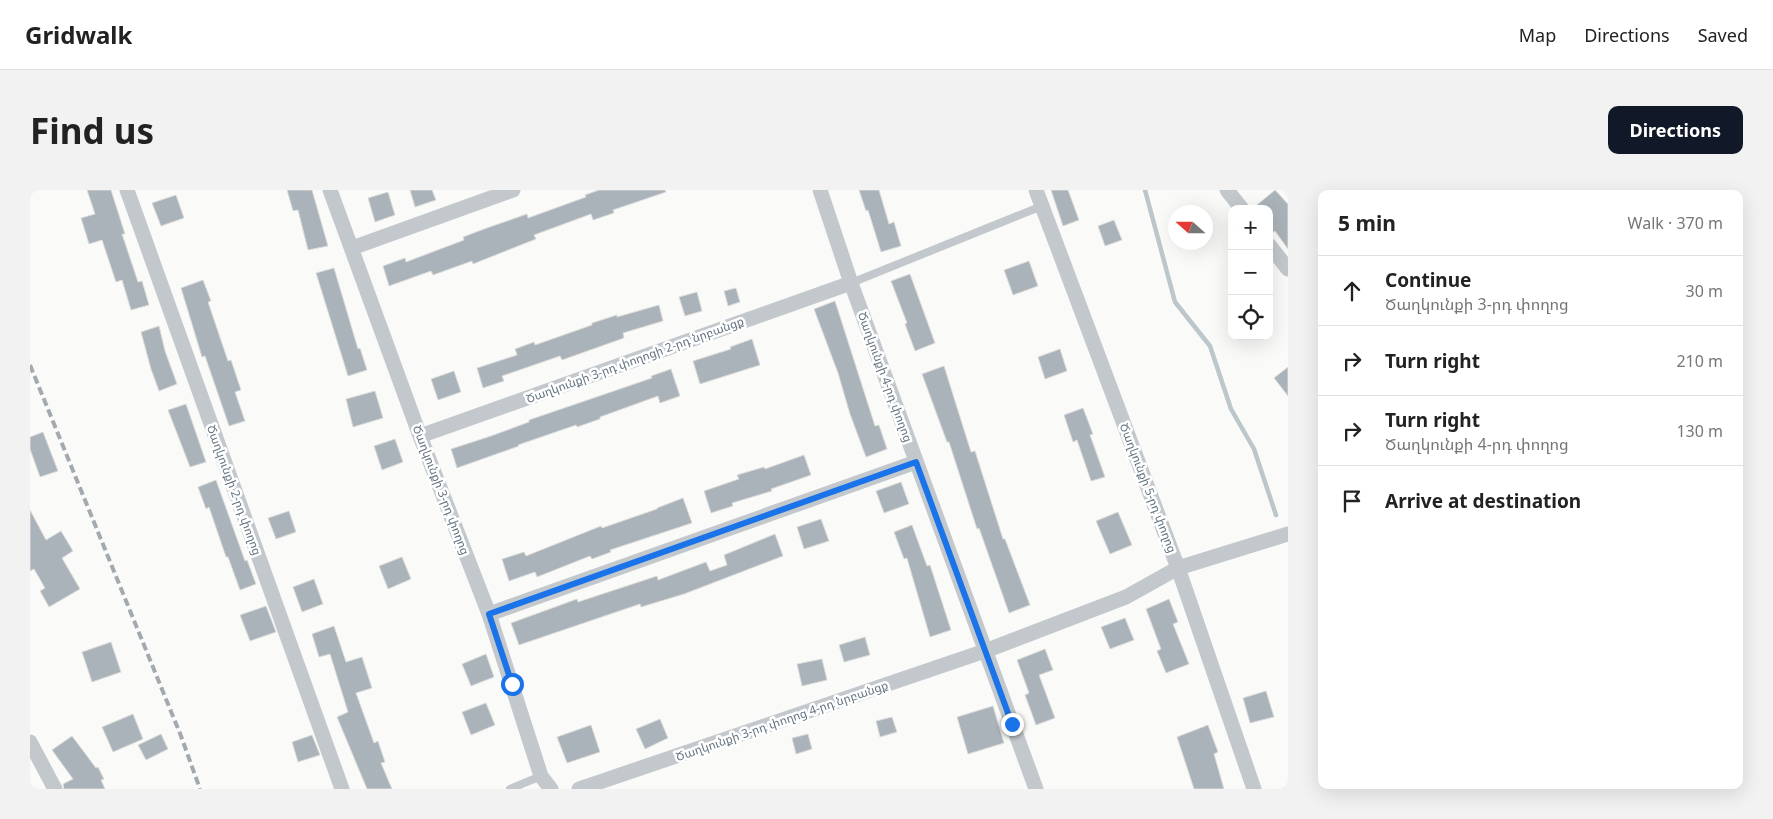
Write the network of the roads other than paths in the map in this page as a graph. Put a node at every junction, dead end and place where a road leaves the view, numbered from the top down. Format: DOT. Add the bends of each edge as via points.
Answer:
graph roads {
  1 [pos="127,190"];
  2 [pos="330,190"];
  3 [pos="514,190"];
  4 [pos="820,190"];
  5 [pos="1036,190"];
  6 [pos="1227,190"];
  7 [pos="1239,205"];
  8 [pos="1042,206"];
  9 [pos="352,248"];
  10 [pos="1273,250"];
  11 [pos="1288,269"];
  12 [pos="851,283"];
  13 [pos="420,436"];
  14 [pos="916,462"];
  15 [pos="1288,534"];
  16 [pos="1178,568"];
  17 [pos="489,614"];
  18 [pos="985,651"];
  19 [pos="30,742"];
  20 [pos="540,776"];
  21 [pos="55,789"];
  22 [pos="342,789"];
  23 [pos="510,789"];
  24 [pos="552,789"];
  25 [pos="579,789"];
  26 [pos="1036,789"];
  27 [pos="1254,789"];
  1 -- 22 [label="street, Ծաղկունքի 2-րդ փողոց"];
  2 -- 9 [label="street, Ծաղկունքի 3-րդ փողոց"];
  3 -- 9 [label="street"];
  4 -- 12 [label="street, Ծաղկունքի 4-րդ փողոց"];
  5 -- 8 [label="street, Ծաղկունքի 5-րդ փողոց"];
  6 -- 7 [label="street"];
  8 -- 12 [label="lane"];
  8 -- 16 [label="street, Ծաղկունքի 5-րդ փողոց"];
  9 -- 13 [label="street, Ծաղկունքի 3-րդ փողոց"];
  10 -- 11 [label="street"];
  12 -- 13 [label="street, Ծաղկունքի 3-րդ փողոցի 2-րդ նրբանցք"];
  12 -- 14 [label="street, Ծաղկունքի 4-րդ փողոց"];
  13 -- 17 [label="street, Ծաղկունքի 3-րդ փողոց"];
  14 -- 17 [label="street"];
  14 -- 18 [label="street, Ծաղկունքի 4-րդ փողոց"];
  15 -- 16 [label="street, Ծաղկունքի 3-րդ փողոց 4-րդ նրբանցք"];
  16 -- 18 [label="street, Ծաղկունքի 3-րդ փողոց 4-րդ նրբանցք" via="1126,597"];
  16 -- 27 [label="street, Ծաղկունքի 5-րդ փողոց"];
  17 -- 20 [label="street, Ծաղկունքի 3-րդ փողոց"];
  18 -- 25 [label="street, Ծաղկունքի 3-րդ փողոց 4-րդ նրբանցք"];
  18 -- 26 [label="street, Ծաղկունքի 4-րդ փողոց"];
  19 -- 21 [label="street"];
  20 -- 23 [label="lane"];
  20 -- 24 [label="street, Ծաղկունքի 3-րդ փողոց"];
}
